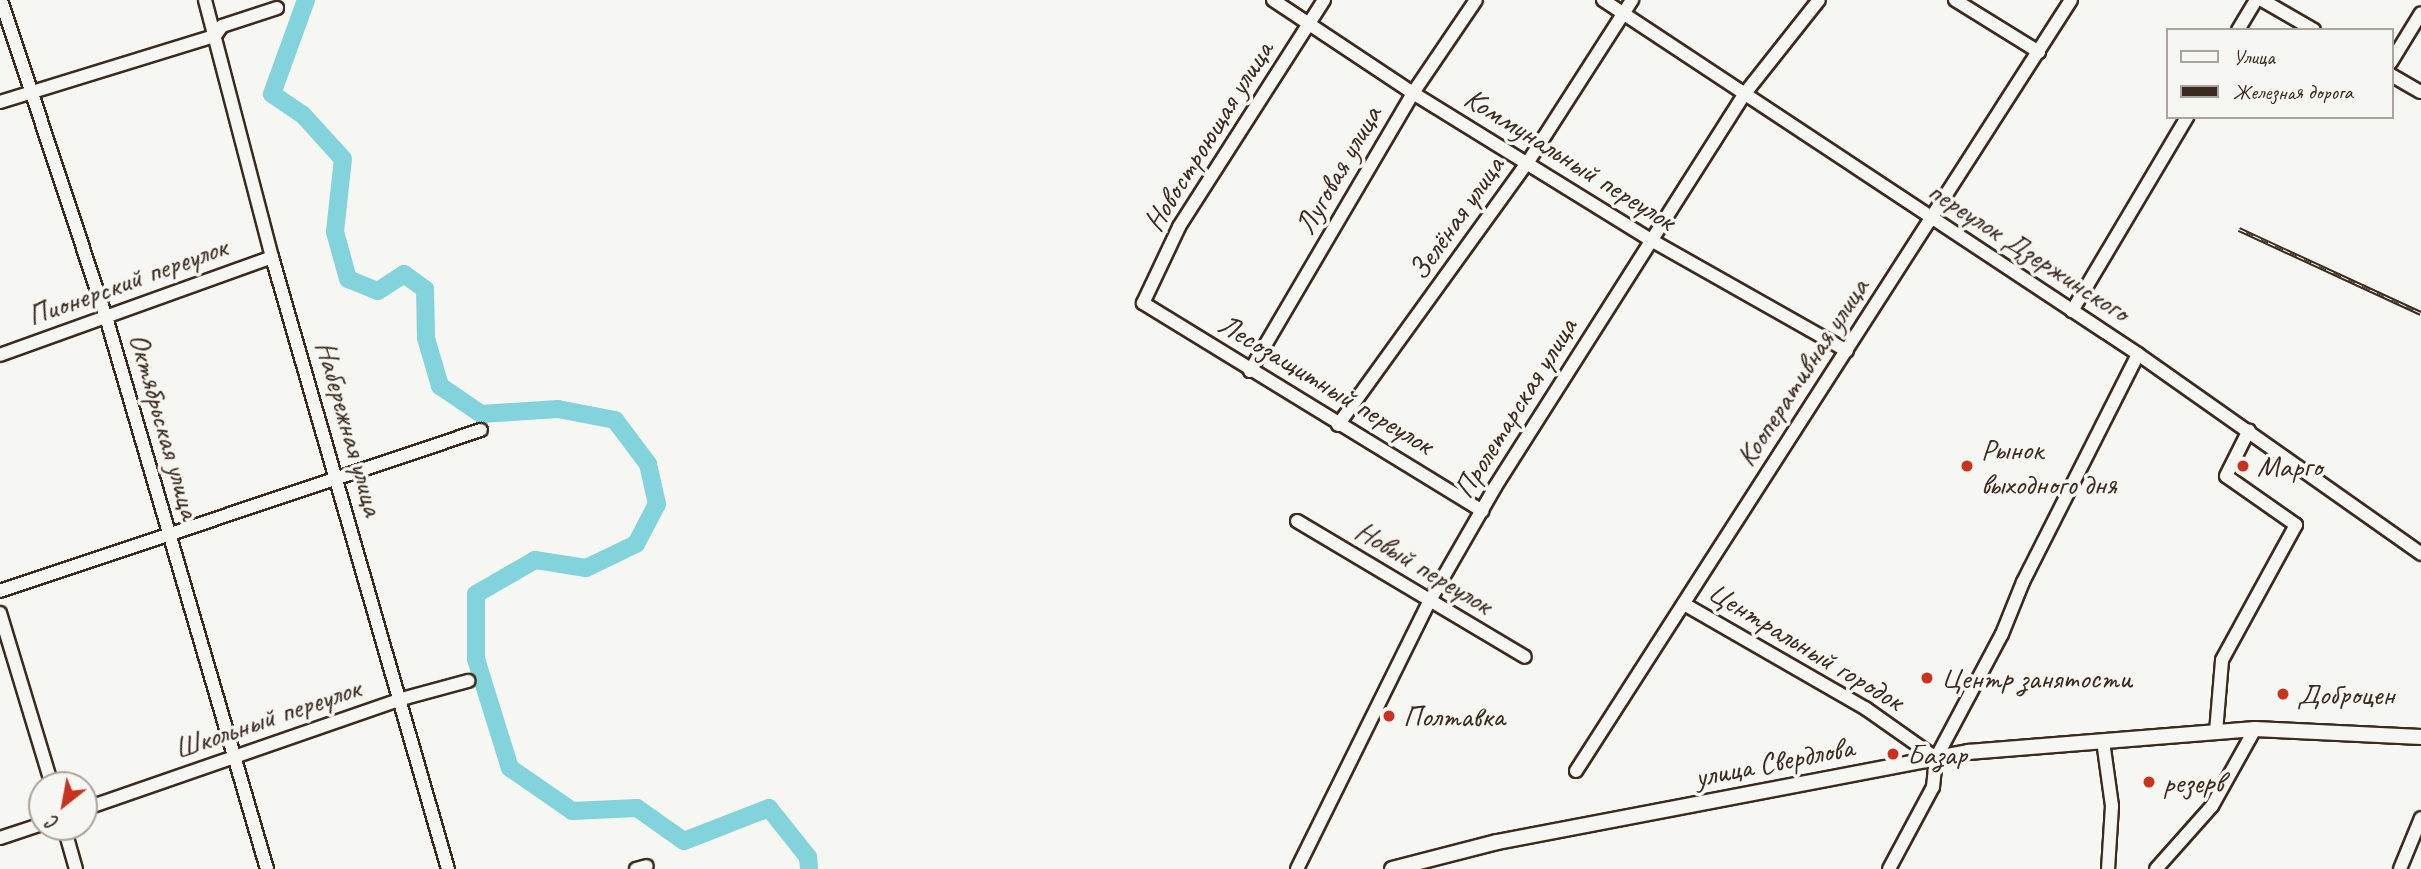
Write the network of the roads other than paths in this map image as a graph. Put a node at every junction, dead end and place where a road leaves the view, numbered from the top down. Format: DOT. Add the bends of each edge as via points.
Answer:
graph roads {
  1 [pos="1,0"];
  2 [pos="205,0"];
  3 [pos="1273,0"];
  4 [pos="1324,0"];
  5 [pos="1476,0"];
  6 [pos="1603,0"];
  7 [pos="1632,0"];
  8 [pos="1819,0"];
  9 [pos="1955,0"];
  10 [pos="2071,0"];
  11 [pos="2256,0"];
  12 [pos="2262,0"];
  13 [pos="277,8"];
  14 [pos="1624,13"];
  15 [pos="2421,13"];
  16 [pos="1309,24"];
  17 [pos="2239,28"];
  18 [pos="2311,28"];
  19 [pos="215,36"];
  20 [pos="2039,52"];
  21 [pos="2393,59"];
  22 [pos="2393,76"];
  23 [pos="30,91"];
  24 [pos="1745,92"];
  25 [pos="2421,92"];
  26 [pos="1413,93"];
  27 [pos="0,102"];
  28 [pos="2186,119"];
  29 [pos="1528,162"];
  30 [pos="1932,219"];
  31 [pos="1651,240"];
  32 [pos="272,257"];
  33 [pos="1143,303"];
  34 [pos="2072,311"];
  35 [pos="106,317"];
  36 [pos="1846,351"];
  37 [pos="2138,354"];
  38 [pos="0,355"];
  39 [pos="1250,371"];
  40 [pos="1338,425"];
  41 [pos="481,430"];
  42 [pos="2249,430"];
  43 [pos="338,475"];
  44 [pos="1482,511"];
  45 [pos="1297,521"];
  46 [pos="168,533"];
  47 [pos="2421,554"];
  48 [pos="0,591"];
  49 [pos="1429,602"];
  50 [pos="1684,604"];
  51 [pos="0,613"];
  52 [pos="1525,657"];
  53 [pos="468,681"];
  54 [pos="398,700"];
  55 [pos="2255,729"];
  56 [pos="2216,732"];
  57 [pos="2421,737"];
  58 [pos="2102,741"];
  59 [pos="234,757"];
  60 [pos="1936,758"];
  61 [pos="48,771"];
  62 [pos="1576,771"];
  63 [pos="98,804"];
  64 [pos="2421,818"];
  65 [pos="28,829"];
  66 [pos="0,838"];
  67 [pos="68,841"];
  68 [pos="1307,849"];
  69 [pos="76,869"];
  70 [pos="267,869"];
  71 [pos="448,869"];
  72 [pos="1297,869"];
  73 [pos="1311,869"];
  74 [pos="1392,869"];
  75 [pos="1889,869"];
  76 [pos="2108,869"];
  77 [pos="2156,869"];
  78 [pos="2400,869"];
  1 -- 23 [label="street, Октябрьская улица"];
  2 -- 19 [label="street, Набережная улица"];
  3 -- 16 [label="street, Коммунальный переулок"];
  4 -- 16 [label="street, Новостроющая улица"];
  5 -- 26 [label="street, Луговая улица"];
  6 -- 14 [label="street, переулок Дзержинского"];
  7 -- 14 [label="street, Зелёная улица"];
  8 -- 24 [label="street, Пролетарская улица"];
  9 -- 20 [label="street"];
  10 -- 20 [label="street, Кооперативная улица"];
  11 -- 17 [label="street"];
  12 -- 18 [label="street"];
  13 -- 19 [label="street" via="222,26"];
  14 -- 24 [label="street, переулок Дзержинского"];
  14 -- 29 [label="street, Зелёная улица"];
  15 -- 21 [label="street"];
  16 -- 26 [label="street, Коммунальный переулок"];
  16 -- 33 [label="street, Новостроющая улица" via="1178,228"];
  19 -- 23 [label="street"];
  19 -- 32 [label="street, Набережная улица"];
  20 -- 30 [label="street, Кооперативная улица"];
  22 -- 25 [label="street"];
  23 -- 27 [label="street"];
  23 -- 35 [label="street, Октябрьская улица"];
  24 -- 30 [label="street, переулок Дзержинского"];
  24 -- 31 [label="street, Пролетарская улица"];
  26 -- 29 [label="street, Коммунальный переулок"];
  26 -- 39 [label="street, Луговая улица"];
  28 -- 34 [label="street"];
  29 -- 31 [label="street, Коммунальный переулок"];
  29 -- 40 [label="street, Зелёная улица"];
  30 -- 34 [label="street, переулок Дзержинского"];
  30 -- 36 [label="street, Кооперативная улица"];
  31 -- 36 [label="street, Коммунальный переулок"];
  31 -- 44 [label="street, Пролетарская улица"];
  32 -- 35 [label="street, Пионерский переулок"];
  32 -- 43 [label="street, Набережная улица"];
  33 -- 39 [label="street, Лесозащитный переулок"];
  34 -- 37 [label="street, переулок Дзержинского"];
  35 -- 38 [label="street, Пионерский переулок"];
  35 -- 46 [label="street, Октябрьская улица"];
  36 -- 50 [label="street, Кооперативная улица"];
  37 -- 42 [label="street, переулок Дзержинского"];
  37 -- 60 [label="street" via="2022,582 2002,634"];
  39 -- 40 [label="street, Лесозащитный переулок"];
  40 -- 44 [label="street, Лесозащитный переулок" via="1413,465"];
  41 -- 43 [label="street"];
  42 -- 47 [label="street, переулок Дзержинского"];
  42 -- 56 [label="street" via="2227,475 2297,525 2222,660"];
  43 -- 46 [label="street"];
  43 -- 54 [label="street, Набережная улица"];
  44 -- 49 [label="street, Пролетарская улица"];
  45 -- 49 [label="street, Новый переулок"];
  46 -- 48 [label="street"];
  46 -- 59 [label="street, Октябрьская улица"];
  49 -- 52 [label="street, Новый переулок"];
  49 -- 68 [label="street, Пролетарская улица"];
  50 -- 60 [label="street, Центральный городок" via="1866,709"];
  50 -- 62 [label="street, Кооперативная улица"];
  51 -- 61 [label="street"];
  53 -- 54 [label="street, Школьный переулок"];
  54 -- 59 [label="street, Школьный переулок"];
  54 -- 71 [label="street, Набережная улица"];
  55 -- 56 [label="main road, улица Свердлова"];
  55 -- 57 [label="main road, улица Свердлова"];
  55 -- 77 [label="street" via="2212,806"];
  56 -- 58 [label="main road, улица Свердлова"];
  58 -- 60 [label="main road, улица Свердлова"];
  58 -- 76 [label="street" via="2112,806"];
  59 -- 63 [label="street, Школьный переулок"];
  59 -- 70 [label="street, Октябрьская улица"];
  60 -- 74 [label="main road, улица Свердлова" via="1497,842"];
  60 -- 75 [label="street" via="1933,787"];
  64 -- 78 [label="street"];
  65 -- 66 [label="street"];
  67 -- 69 [label="street"];
  68 -- 72 [label="street, Пролетарская улица"];
  68 -- 73 [label="street"];
}
